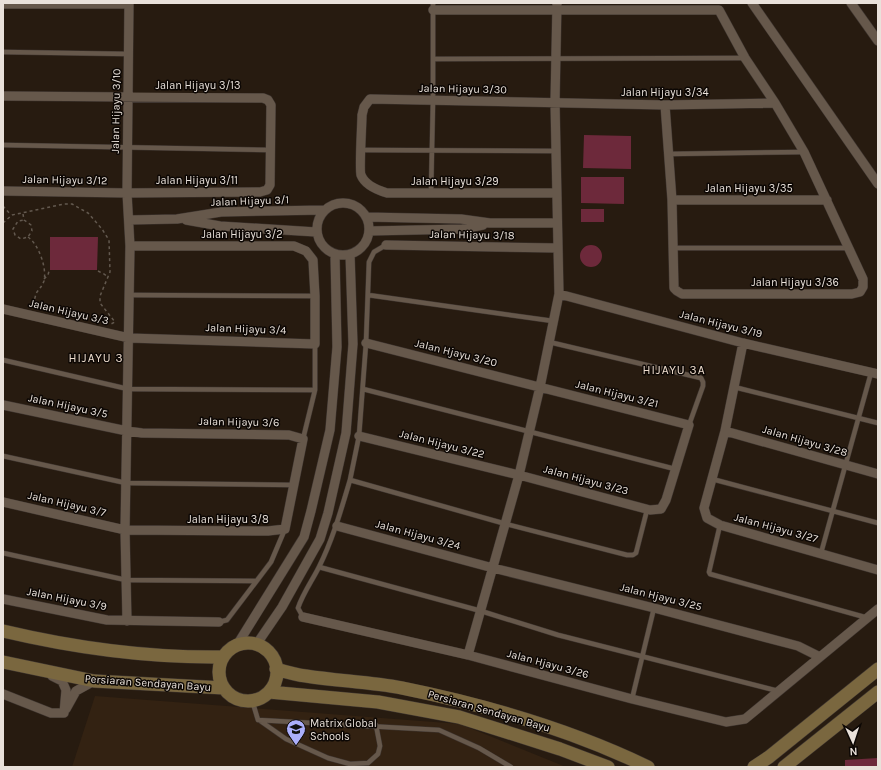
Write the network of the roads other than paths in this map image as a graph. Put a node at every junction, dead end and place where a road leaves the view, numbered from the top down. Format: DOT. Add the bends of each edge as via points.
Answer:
graph roads {
  1 [pos="752,3"];
  2 [pos="851,3"];
  3 [pos="3,4"];
  4 [pos="129,4"];
  5 [pos="433,6"];
  6 [pos="557,7"];
  7 [pos="717,7"];
  8 [pos="878,40"];
  9 [pos="3,52"];
  10 [pos="129,54"];
  11 [pos="745,58"];
  12 [pos="433,59"];
  13 [pos="556,60"];
  14 [pos="3,96"];
  15 [pos="128,97"];
  16 [pos="433,100"];
  17 [pos="555,102"];
  18 [pos="775,102"];
  19 [pos="665,105"];
  20 [pos="3,145"];
  21 [pos="128,148"];
  22 [pos="270,150"];
  23 [pos="361,150"];
  24 [pos="432,150"];
  25 [pos="555,151"];
  26 [pos="804,152"];
  27 [pos="668,154"];
  28 [pos="878,184"];
  29 [pos="3,191"];
  30 [pos="127,193"];
  31 [pos="431,193"];
  32 [pos="556,193"];
  33 [pos="672,200"];
  34 [pos="827,200"];
  35 [pos="324,210"];
  36 [pos="366,217"];
  37 [pos="176,219"];
  38 [pos="129,220"];
  39 [pos="490,223"];
  40 [pos="557,223"];
  41 [pos="369,231"];
  42 [pos="316,232"];
  43 [pos="386,245"];
  44 [pos="130,246"];
  45 [pos="557,248"];
  46 [pos="673,248"];
  47 [pos="849,248"];
  48 [pos="350,254"];
  49 [pos="335,255"];
  50 [pos="559,294"];
  51 [pos="368,295"];
  52 [pos="129,296"];
  53 [pos="315,296"];
  54 [pos="3,309"];
  55 [pos="553,321"];
  56 [pos="129,338"];
  57 [pos="549,342"];
  58 [pos="366,343"];
  59 [pos="743,343"];
  60 [pos="315,344"];
  61 [pos="3,360"];
  62 [pos="874,374"];
  63 [pos="540,387"];
  64 [pos="734,387"];
  65 [pos="128,389"];
  66 [pos="363,389"];
  67 [pos="315,390"];
  68 [pos="3,404"];
  69 [pos="858,418"];
  70 [pos="878,423"];
  71 [pos="689,424"];
  72 [pos="725,430"];
  73 [pos="127,431"];
  74 [pos="529,432"];
  75 [pos="359,436"];
  76 [pos="303,439"];
  77 [pos="3,456"];
  78 [pos="846,465"];
  79 [pos="675,469"];
  80 [pos="519,474"];
  81 [pos="878,474"];
  82 [pos="712,479"];
  83 [pos="350,480"];
  84 [pos="126,484"];
  85 [pos="294,485"];
  86 [pos="3,502"];
  87 [pos="647,510"];
  88 [pos="833,510"];
  89 [pos="878,523"];
  90 [pos="506,524"];
  91 [pos="720,525"];
  92 [pos="337,526"];
  93 [pos="285,529"];
  94 [pos="125,530"];
  95 [pos="3,553"];
  96 [pos="822,553"];
  97 [pos="319,567"];
  98 [pos="493,568"];
  99 [pos="878,570"];
  100 [pos="126,580"];
  101 [pos="256,581"];
  102 [pos="3,599"];
  103 [pos="654,608"];
  104 [pos="878,609"];
  105 [pos="480,611"];
  106 [pos="303,617"];
  107 [pos="868,618"];
  108 [pos="127,621"];
  109 [pos="219,622"];
  110 [pos="3,631"];
  111 [pos="256,644"];
  112 [pos="237,645"];
  113 [pos="468,655"];
  114 [pos="642,655"];
  115 [pos="223,657"];
  116 [pos="820,657"];
  117 [pos="3,662"];
  118 [pos="276,669"];
  119 [pos="878,669"];
  120 [pos="44,671"];
  121 [pos="94,681"];
  122 [pos="224,688"];
  123 [pos="778,691"];
  124 [pos="269,692"];
  125 [pos="878,692"];
  126 [pos="3,694"];
  127 [pos="632,699"];
  128 [pos="252,700"];
  129 [pos="64,713"];
  130 [pos="258,720"];
  131 [pos="376,725"];
  132 [pos="511,767"];
  133 [pos="608,767"];
  134 [pos="648,767"];
  135 [pos="754,767"];
  136 [pos="784,767"];
  1 -- 28 [label="street"];
  2 -- 8 [label="street"];
  3 -- 4 [label="street"];
  4 -- 10 [label="street, Jalan Hijayu 3/10"];
  5 -- 6 [label="street"];
  5 -- 12 [label="lane"];
  6 -- 7 [label="street"];
  6 -- 13 [label="street"];
  7 -- 11 [label="street"];
  9 -- 10 [label="lane"];
  10 -- 15 [label="street, Jalan Hijayu 3/10"];
  11 -- 13 [label="lane"];
  11 -- 18 [label="street"];
  12 -- 13 [label="lane"];
  12 -- 16 [label="lane"];
  13 -- 17 [label="street"];
  14 -- 15 [label="street, Jalan Hijayu 3/13"];
  15 -- 21 [label="street, Jalan Hijayu 3/10"];
  15 -- 22 [label="street, Jalan Hijayu 3/13" via="263,98 268,100 270,105"];
  16 -- 17 [label="street, Jalan Hijayu 3/30"];
  16 -- 23 [label="street, Jalan Hijayu 3/30" via="370,99 362,115"];
  16 -- 24 [label="lane"];
  17 -- 19 [label="street, Jalan Hijayu 3/34"];
  17 -- 25 [label="street"];
  18 -- 19 [label="street, Jalan Hijayu 3/34"];
  18 -- 26 [label="street"];
  19 -- 27 [label="street"];
  20 -- 21 [label="lane"];
  21 -- 22 [label="lane"];
  21 -- 30 [label="street, Jalan Hijayu 3/10"];
  22 -- 30 [label="street, Jalan Hijayu 3/11" via="270,185 267,190"];
  23 -- 24 [label="lane"];
  23 -- 31 [label="street, Jalan Hijayu 3/29" via="360,175 368,184 387,193"];
  24 -- 25 [label="lane"];
  24 -- 31 [label="lane"];
  25 -- 32 [label="street"];
  26 -- 27 [label="lane"];
  26 -- 34 [label="street"];
  27 -- 33 [label="street"];
  29 -- 30 [label="street, Jalan Hijayu 3/12"];
  30 -- 38 [label="street, Jalan Hijayu 3/10"];
  31 -- 32 [label="street, Jalan Hijayu 3/29"];
  32 -- 40 [label="street"];
  33 -- 34 [label="street, Jalan Hijayu 3/35"];
  33 -- 46 [label="street"];
  34 -- 47 [label="street"];
  35 -- 36 [label="street" via="331,205 347,203 362,210"];
  35 -- 37 [label="street, Jalan Hijayu 3/1" via="221,212"];
  35 -- 42 [label="street" via="319,217"];
  36 -- 39 [label="street" via="461,219"];
  36 -- 41 [label="street"];
  37 -- 38 [label="street, Jalan Hijayu 3/1"];
  37 -- 42 [label="street, Jalan Hijayu 3/1" via="220,226"];
  38 -- 44 [label="street, Jalan Hijayu 3/10"];
  39 -- 40 [label="street"];
  39 -- 41 [label="street" via="463,229"];
  40 -- 45 [label="street"];
  41 -- 48 [label="street" via="364,245"];
  42 -- 49 [label="street" via="323,247"];
  43 -- 45 [label="street, Jalan Hijayu 3/18"];
  43 -- 51 [label="lane" via="374,252 369,262"];
  44 -- 52 [label="street, Jalan Hijayu 3/10"];
  44 -- 53 [label="street, Jalan Hijayu 3/2" via="294,246 306,251 313,260"];
  45 -- 50 [label="street"];
  46 -- 47 [label="lane"];
  46 -- 47 [label="street, Jalan Hijayu 3/36" via="674,288 682,294 852,294 860,292 863,279"];
  48 -- 49 [label="street"];
  48 -- 111 [label="street" via="353,344 346,433 328,513 320,539 282,607"];
  49 -- 112 [label="street" via="337,347 331,422 311,511 304,537"];
  50 -- 55 [label="street"];
  50 -- 59 [label="street, Jalan Hijayu 3/19"];
  51 -- 55 [label="lane"];
  51 -- 58 [label="lane"];
  52 -- 53 [label="lane"];
  52 -- 56 [label="street, Jalan Hijayu 3/10"];
  53 -- 60 [label="street"];
  54 -- 56 [label="street, Jalan Hijayu 3/3"];
  55 -- 57 [label="street"];
  56 -- 60 [label="street, Jalan Hijayu 3/4"];
  56 -- 65 [label="street, Jalan Hijayu 3/10"];
  57 -- 63 [label="street"];
  57 -- 71 [label="lane" via="701,378 703,386"];
  58 -- 63 [label="street, Jalan Hjayu 3/20"];
  58 -- 66 [label="lane"];
  59 -- 62 [label="street, Jalan Hijayu 3/19"];
  59 -- 64 [label="street, Jalan Hijayu 3/27"];
  60 -- 67 [label="lane"];
  61 -- 65 [label="lane"];
  62 -- 69 [label="lane"];
  63 -- 71 [label="street, Jalan Hijayu 3/21"];
  63 -- 74 [label="street"];
  64 -- 69 [label="lane"];
  64 -- 72 [label="street, Jalan Hijayu 3/27"];
  65 -- 67 [label="lane"];
  65 -- 73 [label="street, Jalan Hijayu 3/10"];
  66 -- 74 [label="lane"];
  66 -- 75 [label="lane"];
  67 -- 76 [label="lane"];
  68 -- 73 [label="street, Jalan Hijayu 3/5"];
  69 -- 70 [label="lane"];
  69 -- 78 [label="lane"];
  71 -- 79 [label="street"];
  72 -- 78 [label="street, Jalan Hijayu 3/28"];
  72 -- 82 [label="street, Jalan Hijayu 3/27"];
  73 -- 76 [label="street, Jalan Hijayu 3/6" via="289,434"];
  73 -- 84 [label="street, Jalan Hijayu 3/10"];
  74 -- 79 [label="lane"];
  74 -- 80 [label="street"];
  75 -- 80 [label="street, Jalan Hijayu 3/22"];
  75 -- 83 [label="lane"];
  76 -- 85 [label="street"];
  77 -- 84 [label="lane"];
  78 -- 81 [label="street, Jalan Hijayu 3/28"];
  78 -- 88 [label="lane"];
  79 -- 87 [label="street" via="661,509"];
  80 -- 87 [label="street, Jalan Hijayu 3/23"];
  80 -- 90 [label="street"];
  82 -- 88 [label="lane"];
  82 -- 91 [label="street, Jalan Hijayu 3/27" via="704,508 707,518"];
  83 -- 90 [label="lane"];
  83 -- 92 [label="lane"];
  84 -- 85 [label="lane"];
  84 -- 94 [label="street, Jalan Hijayu 3/10"];
  85 -- 93 [label="street, Jalan Hijayu 3/8"];
  86 -- 94 [label="street, Jalan Hijayu 3/7"];
  87 -- 90 [label="lane" via="636,553 633,555"];
  88 -- 89 [label="lane"];
  88 -- 96 [label="lane"];
  90 -- 98 [label="street"];
  91 -- 96 [label="street, Jalan Hijayu 3/27"];
  91 -- 107 [label="lane" via="710,574"];
  92 -- 97 [label="lane"];
  92 -- 98 [label="street, Jalan Hijayu 3/24"];
  93 -- 94 [label="street, Jalan Hijayu 3/8"];
  93 -- 101 [label="lane" via="270,562"];
  94 -- 100 [label="street, Jalan Hijayu 3/10"];
  95 -- 100 [label="lane"];
  96 -- 99 [label="street, Jalan Hijayu 3/27"];
  97 -- 105 [label="lane"];
  97 -- 106 [label="lane" via="301,597 298,608"];
  98 -- 103 [label="street, Jalan Hjayu 3/25"];
  98 -- 105 [label="street"];
  100 -- 101 [label="lane"];
  100 -- 108 [label="street, Jalan Hijayu 3/10"];
  101 -- 109 [label="lane" via="227,620"];
  102 -- 108 [label="street, Jalan Hijayu 3/9" via="107,620"];
  103 -- 114 [label="lane"];
  103 -- 116 [label="street, Jalan Hjayu 3/25" via="798,646"];
  104 -- 107 [label="street, Jalan Hjayu 3/26"];
  105 -- 113 [label="street"];
  105 -- 114 [label="lane" via="558,635"];
  106 -- 113 [label="street, Jalan Hjayu 3/26"];
  107 -- 116 [label="street, Jalan Hjayu 3/26"];
  108 -- 109 [label="street"];
  110 -- 115 [label="street" via="60,644 137,654 189,658"];
  111 -- 112 [label="street"];
  111 -- 118 [label="street" via="270,654"];
  112 -- 115 [label="street"];
  113 -- 127 [label="street, Jalan Hjayu 3/26"];
  114 -- 123 [label="lane"];
  114 -- 127 [label="lane"];
  115 -- 122 [label="street" via="219,672"];
  116 -- 123 [label="street, Jalan Hjayu 3/26"];
  117 -- 120 [label="street, Persiaran Sendayan Bayu"];
  118 -- 124 [label="street" via="274,685"];
  118 -- 134 [label="street, Persiaran Sendayan Bayu" via="306,676 401,688 471,704 579,738"];
  119 -- 135 [label="street"];
  120 -- 121 [label="street, Persiaran Sendayan Bayu"];
  120 -- 129 [label="street" via="62,681 66,690"];
  121 -- 122 [label="street, Persiaran Sendayan Bayu"];
  121 -- 129 [label="street" via="76,691"];
  122 -- 128 [label="street" via="236,698"];
  123 -- 127 [label="street, Jalan Hjayu 3/26" via="744,719 726,722"];
  124 -- 128 [label="street"];
  124 -- 133 [label="street, Persiaran Sendayan Bayu" via="378,702 459,717"];
  125 -- 136 [label="street"];
  126 -- 129 [label="street" via="51,713"];
  128 -- 130 [label="lane"];
  130 -- 131 [label="lane"];
  130 -- 131 [label="lane" via="286,739 328,758 350,764 368,763 378,754 380,746"];
  131 -- 132 [label="lane" via="439,730 479,748"];
}
